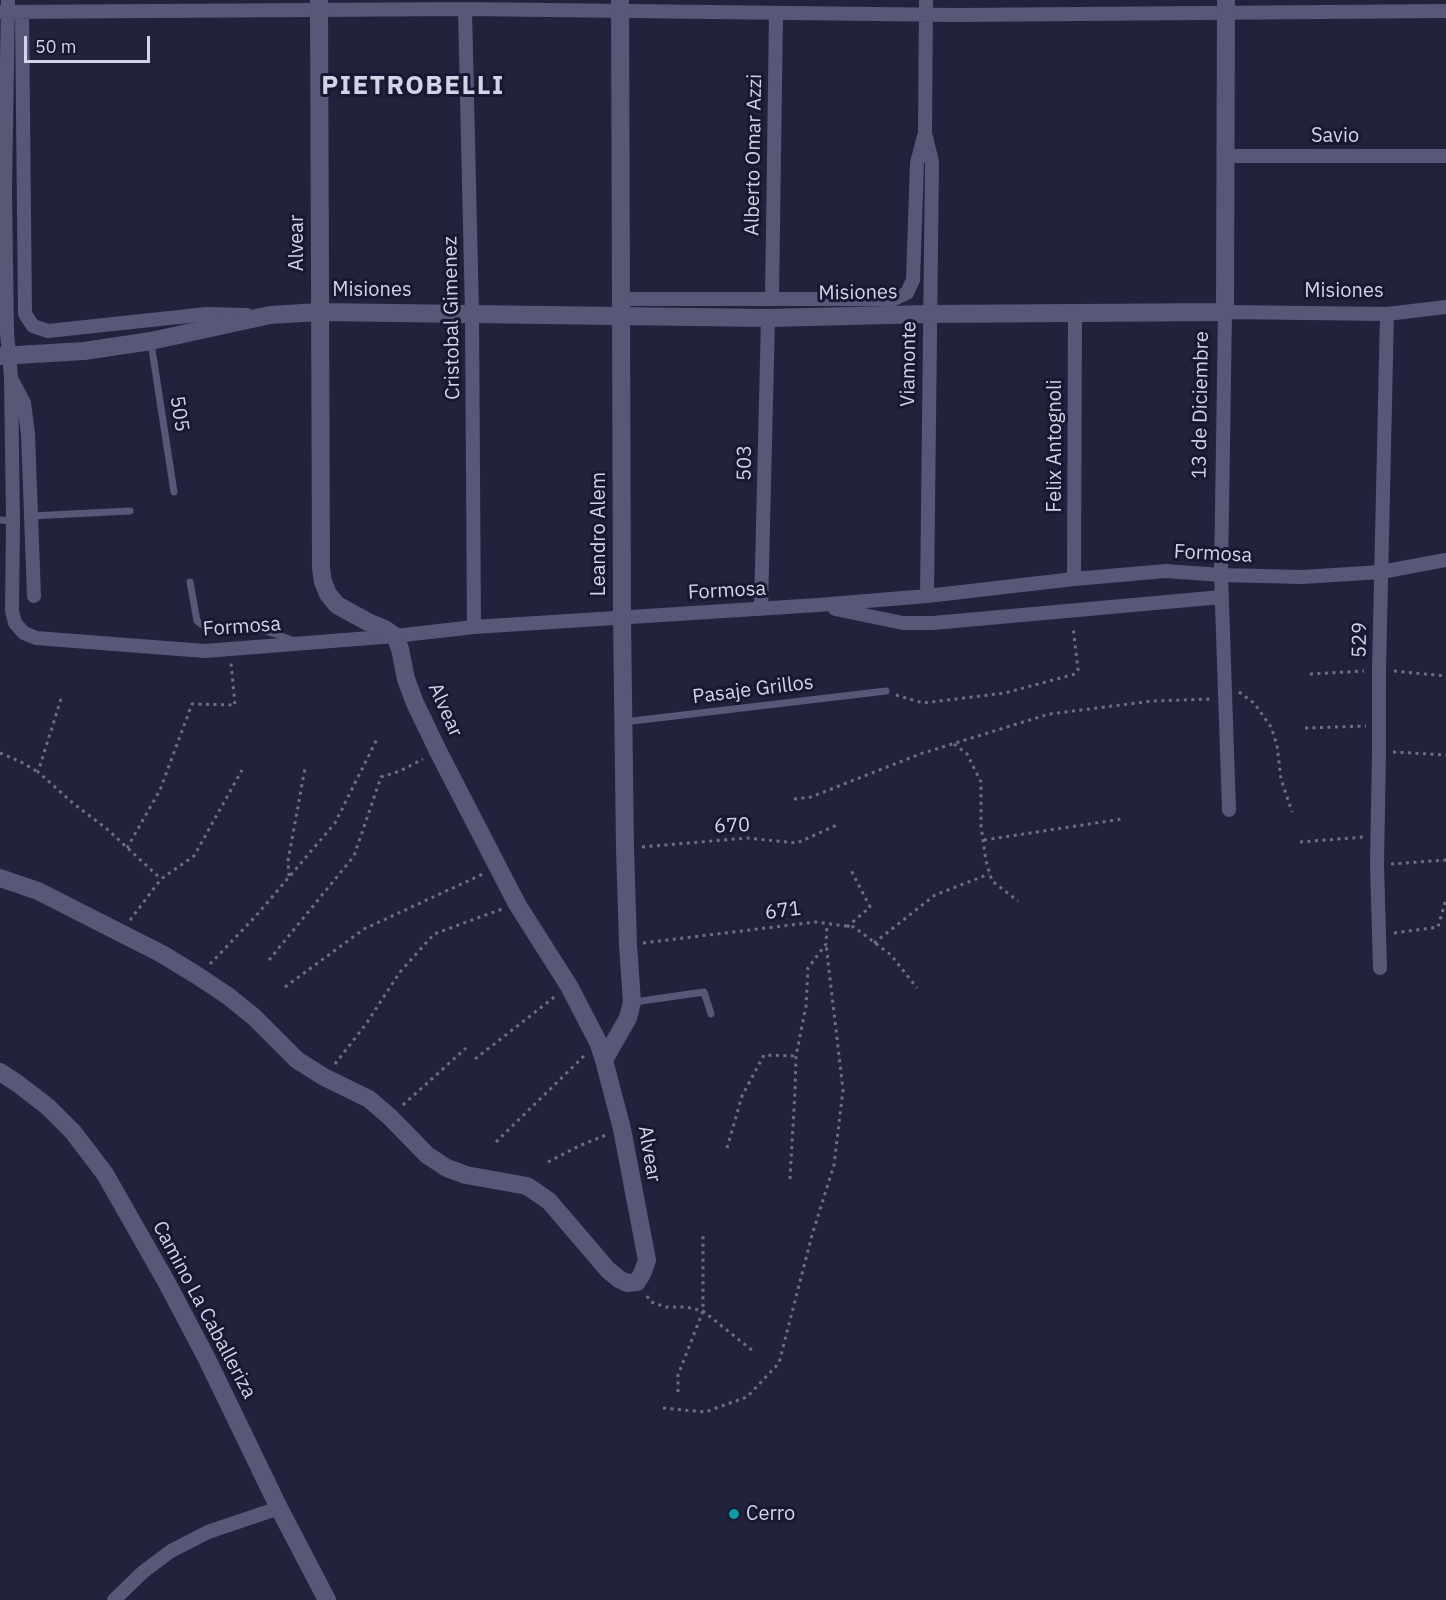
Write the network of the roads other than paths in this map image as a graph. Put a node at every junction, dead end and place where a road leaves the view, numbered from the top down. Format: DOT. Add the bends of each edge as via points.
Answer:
graph roads {
  1 [pos="926,0"];
  2 [pos="319,5"];
  3 [pos="620,5"];
  4 [pos="1226,6"];
  5 [pos="5,8"];
  6 [pos="465,9"];
  7 [pos="1446,11"];
  8 [pos="22,12"];
  9 [pos="776,13"];
  10 [pos="926,15"];
  11 [pos="925,134"];
  12 [pos="1225,156"];
  13 [pos="1446,156"];
  14 [pos="2,191"];
  15 [pos="907,293"];
  16 [pos="772,298"];
  17 [pos="620,307"];
  18 [pos="1446,308"];
  19 [pos="319,312"];
  20 [pos="1225,312"];
  21 [pos="1075,313"];
  22 [pos="472,314"];
  23 [pos="929,314"];
  24 [pos="1387,314"];
  25 [pos="270,315"];
  26 [pos="768,318"];
  27 [pos="151,341"];
  28 [pos="5,356"];
  29 [pos="11,377"];
  30 [pos="174,492"];
  31 [pos="130,511"];
  32 [pos="31,516"];
  33 [pos="6,520"];
  34 [pos="1446,560"];
  35 [pos="1382,572"];
  36 [pos="1221,575"];
  37 [pos="1074,579"];
  38 [pos="190,582"];
  39 [pos="34,596"];
  40 [pos="927,596"];
  41 [pos="1222,597"];
  42 [pos="818,605"];
  43 [pos="761,609"];
  44 [pos="622,617"];
  45 [pos="474,627"];
  46 [pos="395,636"];
  47 [pos="299,643"];
  48 [pos="886,691"];
  49 [pos="624,722"];
  50 [pos="1229,810"];
  51 [pos="0,878"];
  52 [pos="1380,968"];
  53 [pos="632,1002"];
  54 [pos="711,1014"];
  55 [pos="604,1060"];
  56 [pos="0,1072"];
  57 [pos="279,1508"];
  58 [pos="114,1600"];
  59 [pos="327,1600"];
  1 -- 10 [label="street, Viamonte"];
  2 -- 6 [label="street"];
  2 -- 8 [label="street"];
  2 -- 19 [label="street, Alvear"];
  3 -- 6 [label="street"];
  3 -- 9 [label="street"];
  3 -- 17 [label="street, Leandro Alem"];
  4 -- 7 [label="street"];
  4 -- 10 [label="street"];
  4 -- 12 [label="street, 13 de Diciembre"];
  5 -- 8 [label="street"];
  5 -- 14 [label="street"];
  6 -- 22 [label="street, Cristobal Gimenez"];
  8 -- 25 [label="street, Misiones" via="26,314 33,326 48,331 207,314"];
  9 -- 10 [label="street"];
  9 -- 16 [label="street, Alberto Omar Azzi"];
  10 -- 11 [label="street, Viamonte"];
  11 -- 15 [label="street, Viamonte" via="916,163 913,280"];
  11 -- 23 [label="street, Viamonte" via="932,162"];
  12 -- 13 [label="street, Savio"];
  12 -- 20 [label="street, 13 de Diciembre"];
  14 -- 28 [label="street"];
  15 -- 16 [label="street, Misiones" via="894,299"];
  16 -- 17 [label="street, Misiones"];
  17 -- 22 [label="street, Misiones"];
  17 -- 26 [label="street, Misiones"];
  17 -- 44 [label="street, Leandro Alem"];
  18 -- 24 [label="street, Misiones"];
  19 -- 22 [label="street, Misiones"];
  19 -- 25 [label="street, Misiones"];
  19 -- 46 [label="street, Alvear" via="323,582 337,605"];
  20 -- 21 [label="street, Misiones"];
  20 -- 24 [label="street, Misiones"];
  20 -- 36 [label="street, 13 de Diciembre"];
  21 -- 23 [label="street, Misiones"];
  21 -- 37 [label="street, Felix Antognoli"];
  22 -- 45 [label="street, Cristobal Gimenez"];
  23 -- 26 [label="street, Misiones"];
  23 -- 40 [label="street, Viamonte"];
  24 -- 35 [label="street, 529"];
  25 -- 27 [label="street, Misiones"];
  26 -- 43 [label="street, 503"];
  27 -- 28 [label="street, Misiones" via="84,351"];
  27 -- 30 [label="lane, 505"];
  28 -- 29 [label="street"];
  29 -- 32 [label="street" via="24,403"];
  29 -- 33 [label="street"];
  31 -- 32 [label="lane"];
  32 -- 39 [label="street"];
  33 -- 47 [label="street, Formosa" via="12,611 15,623 24,633 36,638 205,651"];
  34 -- 35 [label="street, Formosa"];
  35 -- 36 [label="street, Formosa" via="1302,577"];
  35 -- 52 [label="street, 529" via="1377,865"];
  36 -- 37 [label="street, Formosa" via="1166,572"];
  36 -- 41 [label="street, 13 de Diciembre"];
  37 -- 40 [label="street, Formosa"];
  38 -- 47 [label="lane" via="197,621 205,627 261,630"];
  40 -- 42 [label="street, Formosa"];
  41 -- 42 [label="street" via="933,623 903,622"];
  41 -- 50 [label="street, 13 de Diciembre"];
  42 -- 43 [label="street, Formosa"];
  43 -- 44 [label="street, Formosa"];
  44 -- 45 [label="street, Formosa"];
  44 -- 49 [label="street, Leandro Alem"];
  45 -- 46 [label="street, Formosa"];
  46 -- 47 [label="street, Formosa"];
  46 -- 55 [label="street, Alvear" via="406,679 438,751 517,904 569,986"];
  48 -- 49 [label="lane, Pasaje Grillos"];
  49 -- 53 [label="street, Leandro Alem"];
  51 -- 55 [label="street, Alvear" via="38,891 198,976 254,1017 297,1060 369,1099 427,1155 447,1168 528,1186 549,1201 618,1279 637,1282 646,1260 622,1129"];
  53 -- 54 [label="lane" via="704,992"];
  53 -- 55 [label="street, Leandro Alem" via="628,1018"];
  56 -- 57 [label="street, Camino La Caballeriza" via="48,1107 105,1174 192,1330"];
  57 -- 58 [label="street" via="208,1532 171,1551"];
  57 -- 59 [label="street, Camino La Caballeriza"];
}
